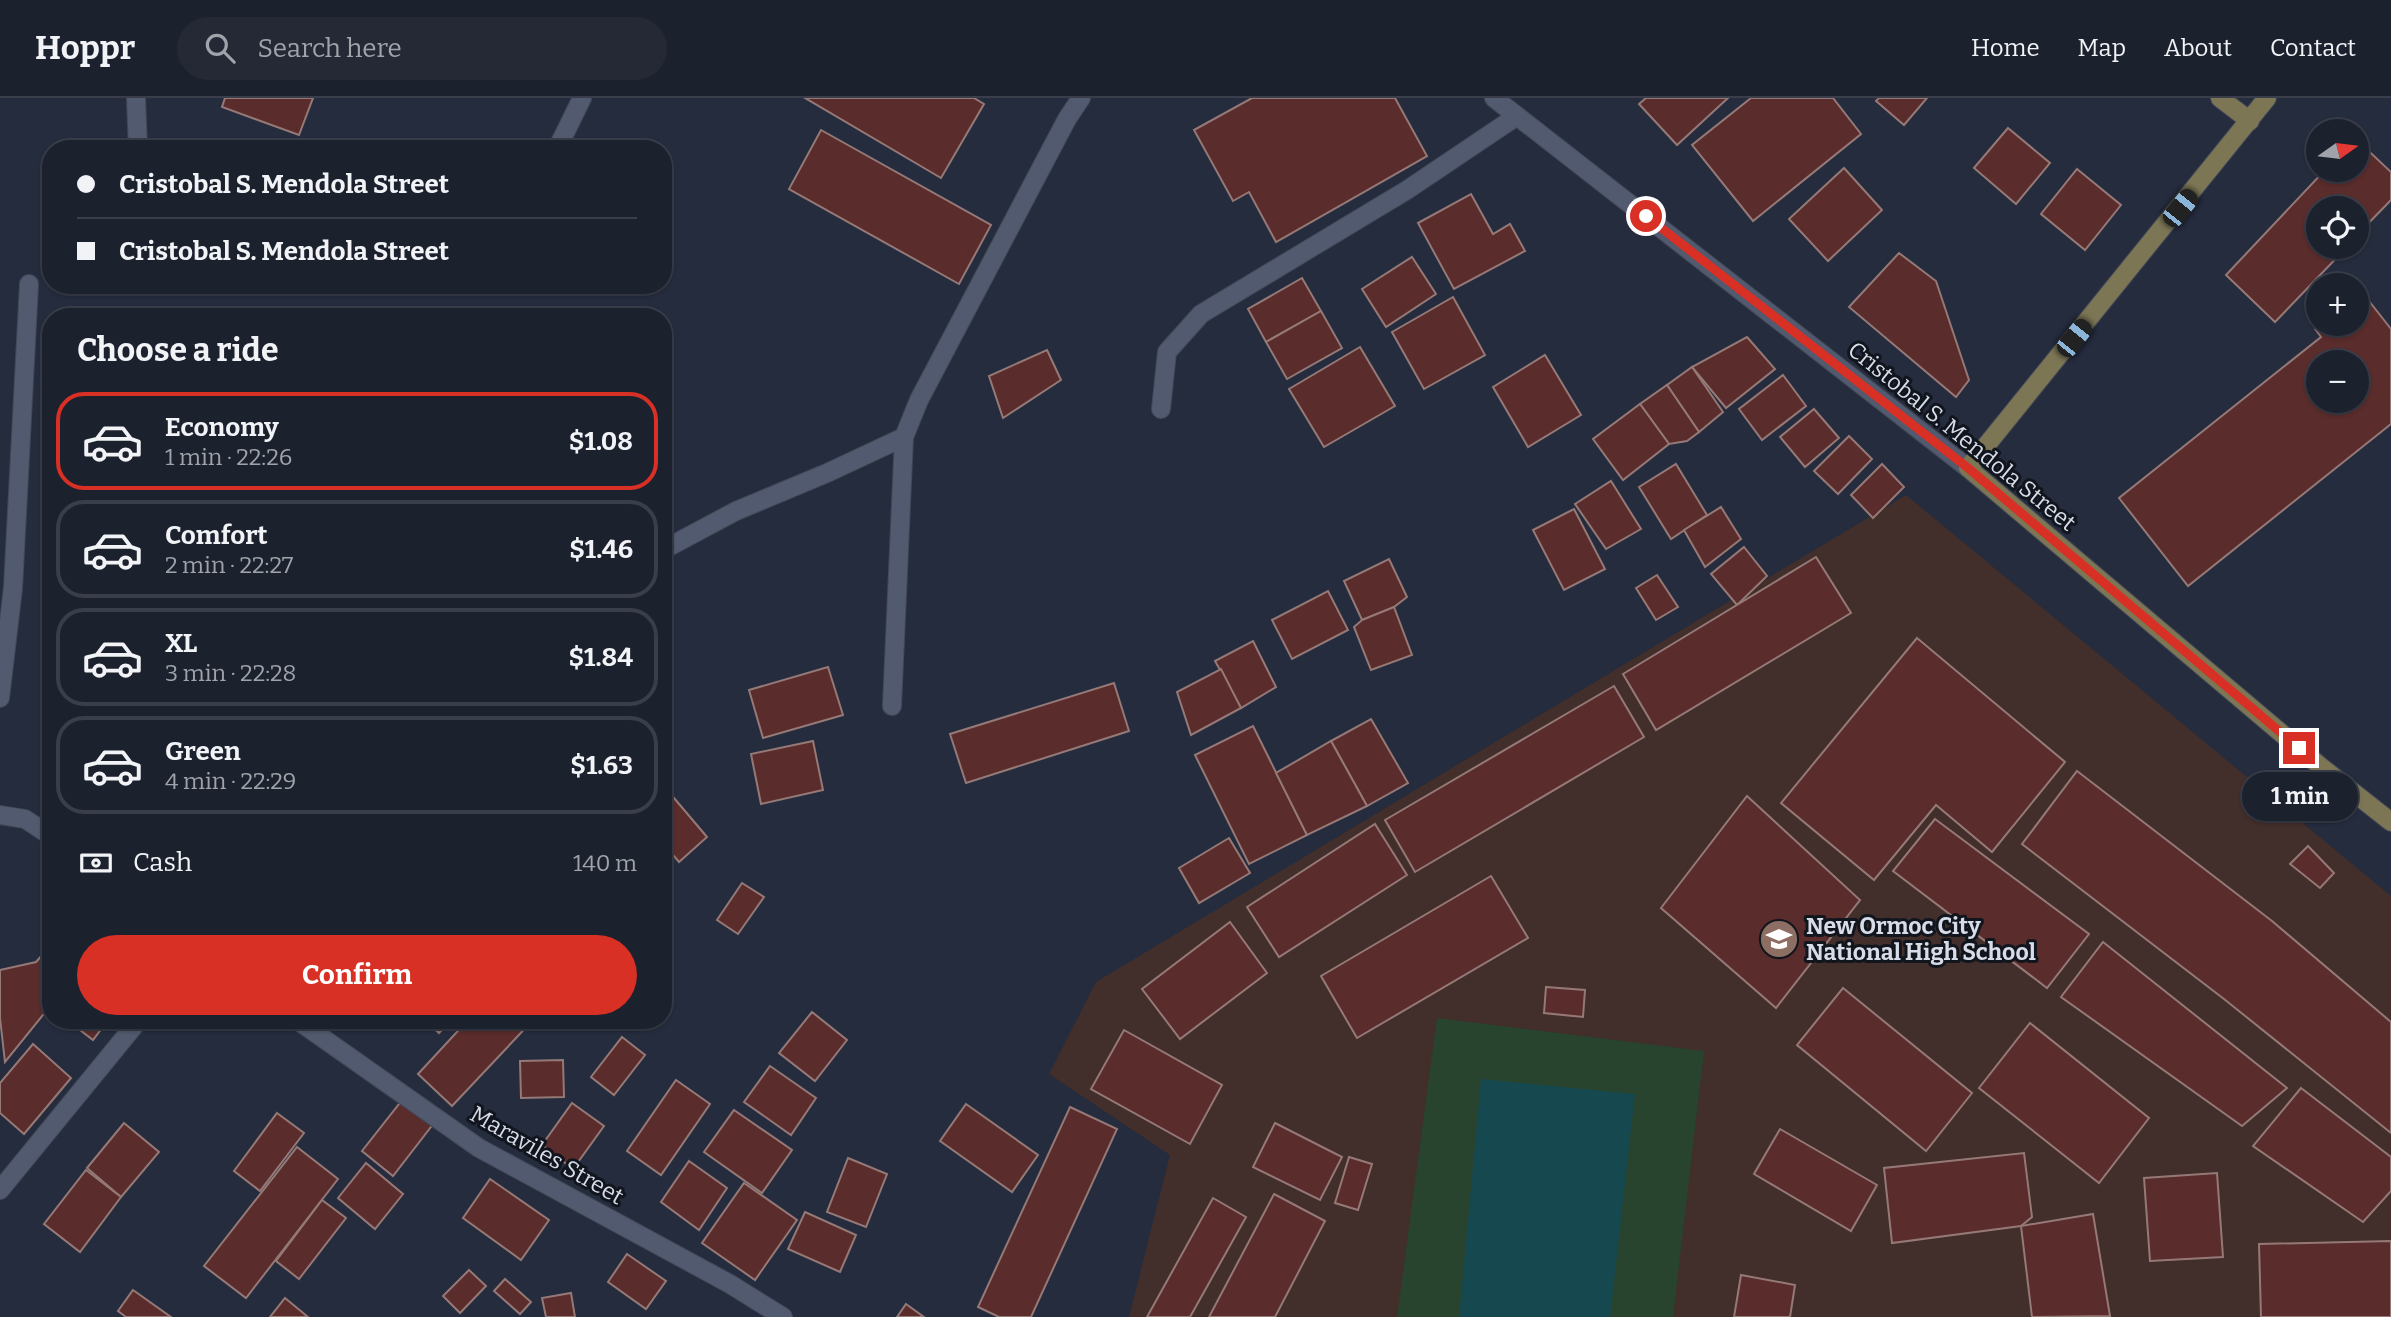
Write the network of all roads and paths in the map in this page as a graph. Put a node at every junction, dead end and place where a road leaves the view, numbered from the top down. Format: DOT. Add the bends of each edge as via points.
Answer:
graph roads {
  1 [pos="136,98"];
  2 [pos="582,98"];
  3 [pos="1081,98"];
  4 [pos="1494,98"];
  5 [pos="2220,98"];
  6 [pos="2267,98"];
  7 [pos="1517,116"];
  8 [pos="2250,121"];
  9 [pos="138,140"];
  10 [pos="561,140"];
  11 [pos="29,284"];
  12 [pos="1161,409"];
  13 [pos="904,437"];
  14 [pos="1968,468"];
  15 [pos="672,545"];
  16 [pos="0,698"];
  17 [pos="892,706"];
  18 [pos="0,815"];
  19 [pos="2391,822"];
  20 [pos="42,830"];
  21 [pos="132,1029"];
  22 [pos="310,1029"];
  23 [pos="0,1190"];
  24 [pos="783,1317"];
  1 -- 9 [label="street"];
  2 -- 10 [label="street"];
  3 -- 13 [label="street" via="960,319"];
  4 -- 7 [label="street, Cristobal S. Mendola Street"];
  5 -- 8 [label="street"];
  6 -- 8 [label="street"];
  7 -- 12 [label="street" via="1407,191 1201,314 1167,352"];
  7 -- 14 [label="street, Cristobal S. Mendola Street"];
  8 -- 14 [label="street"];
  11 -- 16 [label="street" via="13,588"];
  13 -- 15 [label="street" via="736,510"];
  13 -- 17 [label="street"];
  14 -- 19 [label="street, Cristobal S. Mendola Street"];
  18 -- 20 [label="street" via="25,819"];
  21 -- 23 [label="street"];
  22 -- 24 [label="street, Maraviles Street" via="479,1148"];
}
